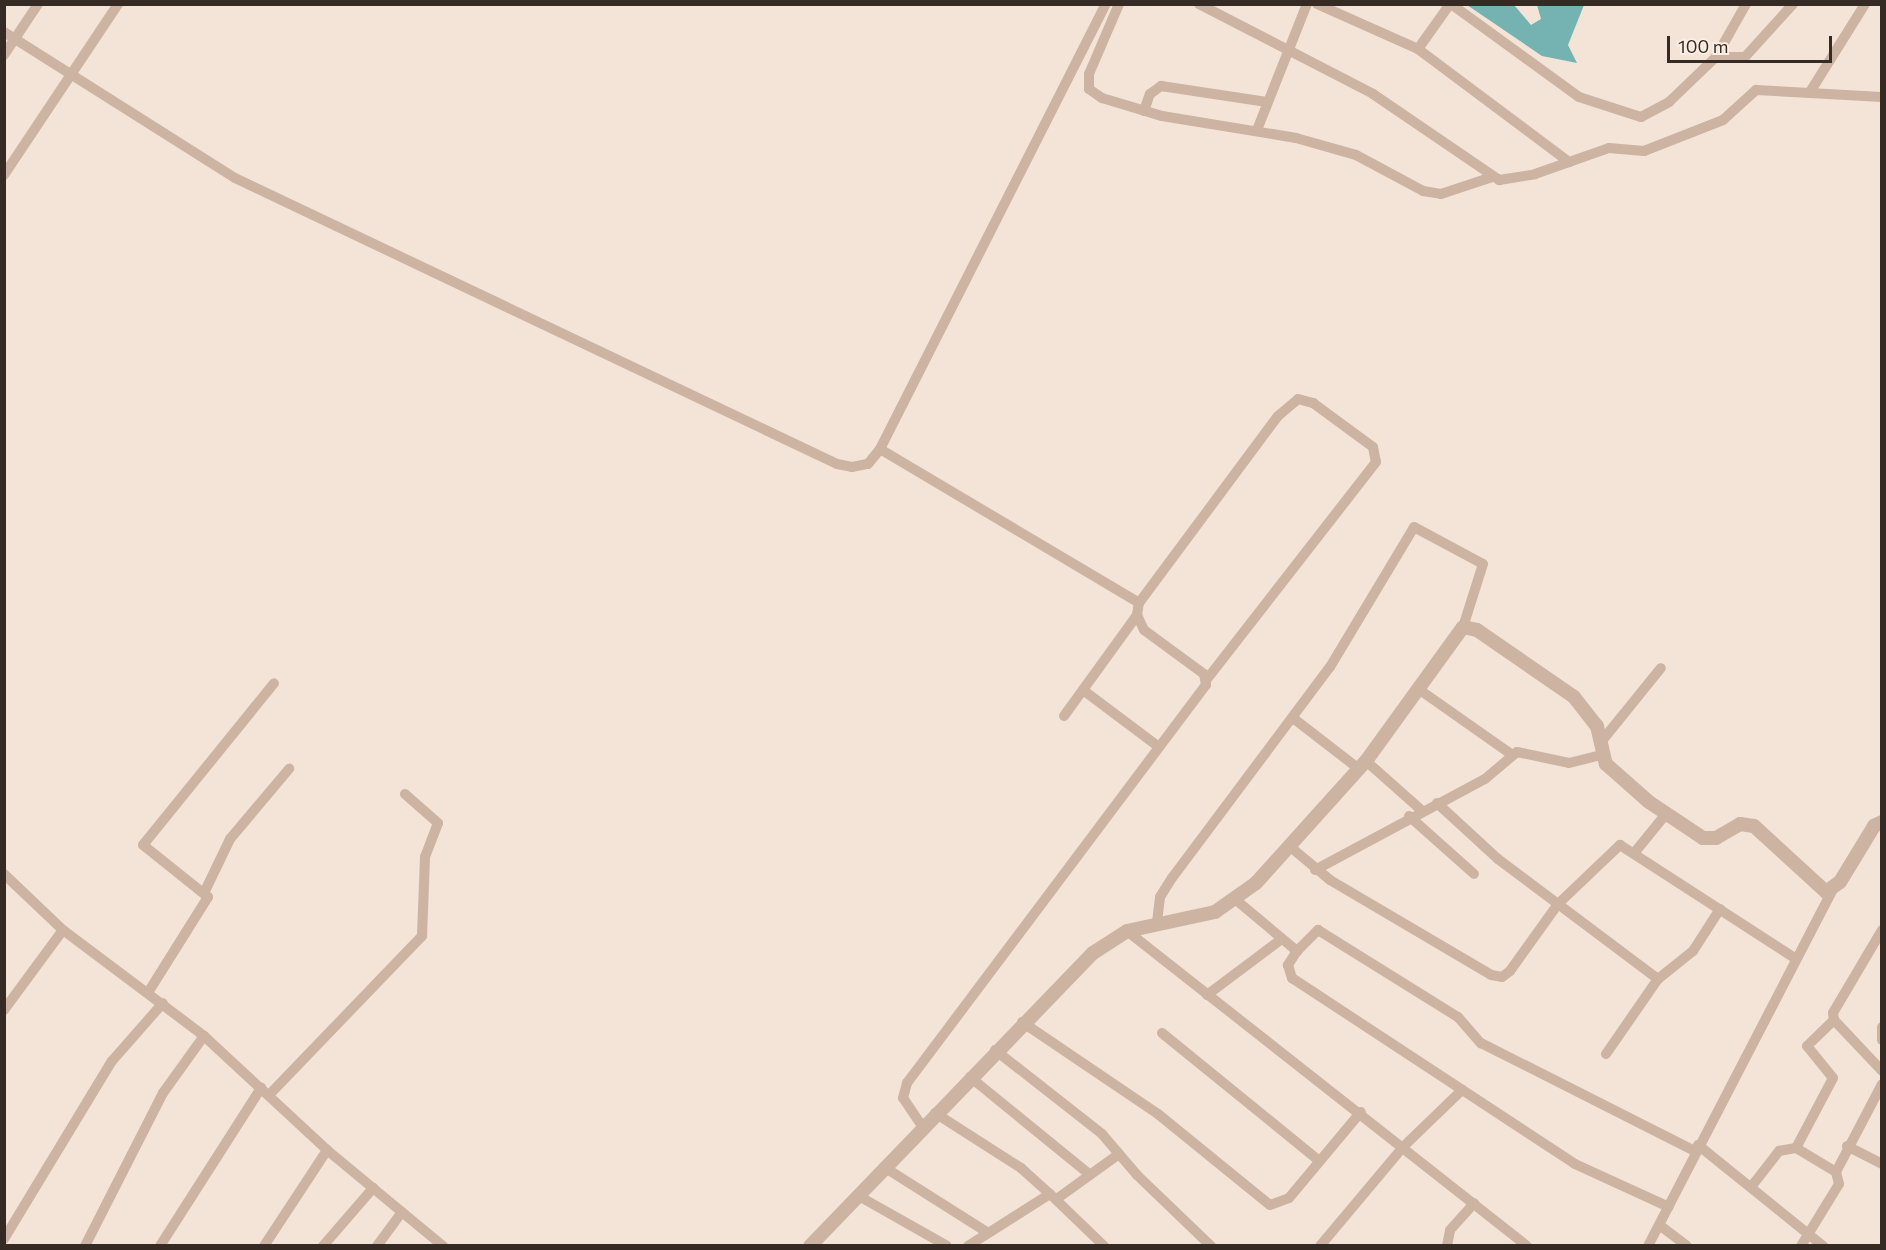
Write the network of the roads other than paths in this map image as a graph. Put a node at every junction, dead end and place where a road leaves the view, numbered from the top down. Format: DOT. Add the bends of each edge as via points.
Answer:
graph roads {
  1 [pos="38,4"];
  2 [pos="118,4"];
  3 [pos="1106,4"];
  4 [pos="1119,4"];
  5 [pos="1199,4"];
  6 [pos="1307,4"];
  7 [pos="1317,4"];
  8 [pos="1451,4"];
  9 [pos="1746,4"];
  10 [pos="1793,4"];
  11 [pos="1864,4"];
  12 [pos="4,32"];
  13 [pos="15,39"];
  14 [pos="1289,49"];
  15 [pos="1418,50"];
  16 [pos="4,55"];
  17 [pos="1716,57"];
  18 [pos="71,76"];
  19 [pos="1810,92"];
  20 [pos="1881,97"];
  21 [pos="1267,102"];
  22 [pos="1144,111"];
  23 [pos="1257,130"];
  24 [pos="1569,162"];
  25 [pos="4,176"];
  26 [pos="1492,177"];
  27 [pos="880,449"];
  28 [pos="1139,603"];
  29 [pos="1137,615"];
  30 [pos="1463,627"];
  31 [pos="1661,668"];
  32 [pos="1207,679"];
  33 [pos="274,683"];
  34 [pos="1417,688"];
  35 [pos="1083,690"];
  36 [pos="1064,716"];
  37 [pos="1293,718"];
  38 [pos="1159,747"];
  39 [pos="1601,748"];
  40 [pos="1511,754"];
  41 [pos="1362,765"];
  42 [pos="289,769"];
  43 [pos="405,794"];
  44 [pos="1437,803"];
  45 [pos="1420,809"];
  46 [pos="1666,814"];
  47 [pos="1409,816"];
  48 [pos="1881,822"];
  49 [pos="1288,844"];
  50 [pos="1635,852"];
  51 [pos="1315,870"];
  52 [pos="4,874"];
  53 [pos="1474,874"];
  54 [pos="205,891"];
  55 [pos="1832,891"];
  56 [pos="1236,900"];
  57 [pos="1558,904"];
  58 [pos="1720,909"];
  59 [pos="1157,922"];
  60 [pos="63,930"];
  61 [pos="1881,930"];
  62 [pos="1127,931"];
  63 [pos="1279,941"];
  64 [pos="1297,951"];
  65 [pos="1795,958"];
  66 [pos="1658,979"];
  67 [pos="149,991"];
  68 [pos="1208,995"];
  69 [pos="164,1002"];
  70 [pos="4,1010"];
  71 [pos="1834,1020"];
  72 [pos="1022,1022"];
  73 [pos="1881,1027"];
  74 [pos="1162,1033"];
  75 [pos="204,1036"];
  76 [pos="1881,1040"];
  77 [pos="995,1050"];
  78 [pos="1606,1054"];
  79 [pos="1881,1071"];
  80 [pos="970,1077"];
  81 [pos="1881,1084"];
  82 [pos="1462,1090"];
  83 [pos="265,1091"];
  84 [pos="1361,1112"];
  85 [pos="935,1113"];
  86 [pos="922,1126"];
  87 [pos="1404,1146"];
  88 [pos="1847,1146"];
  89 [pos="1696,1148"];
  90 [pos="1797,1148"];
  91 [pos="327,1150"];
  92 [pos="1119,1154"];
  93 [pos="1318,1160"];
  94 [pos="1881,1164"];
  95 [pos="884,1167"];
  96 [pos="1836,1172"];
  97 [pos="1090,1175"];
  98 [pos="1750,1187"];
  99 [pos="373,1188"];
  100 [pos="857,1196"];
  101 [pos="1054,1196"];
  102 [pos="1474,1203"];
  103 [pos="1669,1207"];
  104 [pos="402,1212"];
  105 [pos="1662,1227"];
  106 [pos="987,1232"];
  107 [pos="1809,1234"];
  108 [pos="4,1239"];
  109 [pos="85,1245"];
  110 [pos="159,1245"];
  111 [pos="264,1245"];
  112 [pos="323,1245"];
  113 [pos="377,1245"];
  114 [pos="443,1245"];
  115 [pos="810,1245"];
  116 [pos="947,1245"];
  117 [pos="968,1245"];
  118 [pos="1104,1245"];
  119 [pos="1211,1245"];
  120 [pos="1320,1245"];
  121 [pos="1447,1245"];
  122 [pos="1527,1245"];
  123 [pos="1648,1245"];
  124 [pos="1687,1245"];
  125 [pos="1801,1245"];
  126 [pos="1823,1245"];
  1 -- 13 [label="street"];
  2 -- 18 [label="street"];
  3 -- 27 [label="street"];
  4 -- 22 [label="street" via="1089,74 1089,89"];
  5 -- 14 [label="street"];
  6 -- 14 [label="street"];
  7 -- 15 [label="street"];
  8 -- 15 [label="street"];
  8 -- 17 [label="street" via="1579,97 1620,114 1641,117 1669,102"];
  9 -- 17 [label="street"];
  10 -- 17 [label="street" via="1745,57"];
  11 -- 19 [label="street"];
  12 -- 13 [label="street"];
  13 -- 16 [label="street"];
  13 -- 18 [label="street"];
  14 -- 21 [label="street"];
  14 -- 26 [label="street" via="1398,109"];
  15 -- 24 [label="street"];
  18 -- 25 [label="street"];
  18 -- 27 [label="street" via="235,178 837,464 868,464"];
  19 -- 20 [label="street"];
  19 -- 24 [label="street" via="1756,90 1723,120 1656,147 1609,148"];
  21 -- 22 [label="street" via="1161,87 1150,94"];
  21 -- 23 [label="street"];
  22 -- 23 [label="street"];
  23 -- 26 [label="street" via="1356,155 1423,191 1441,194"];
  24 -- 26 [label="street" via="1520,178"];
  27 -- 28 [label="street"];
  28 -- 29 [label="street"];
  28 -- 32 [label="street" via="1278,416 1298,399 1313,403 1373,447 1377,462"];
  29 -- 32 [label="street" via="1144,630"];
  29 -- 35 [label="street"];
  30 -- 34 [label="street"];
  30 -- 37 [label="street" via="1483,564 1414,527"];
  30 -- 39 [label="street" via="1477,630 1575,697 1597,726"];
  31 -- 39 [label="street"];
  32 -- 38 [label="street"];
  33 -- 54 [label="street" via="143,845"];
  34 -- 40 [label="street"];
  34 -- 41 [label="street"];
  35 -- 36 [label="street"];
  35 -- 38 [label="street"];
  37 -- 41 [label="street"];
  37 -- 59 [label="street" via="1172,878 1160,897"];
  38 -- 86 [label="street" via="907,1083 903,1098"];
  39 -- 40 [label="street" via="1569,763 1524,751"];
  39 -- 46 [label="street" via="1622,781"];
  40 -- 44 [label="street" via="1485,779"];
  41 -- 45 [label="street"];
  41 -- 49 [label="street"];
  42 -- 54 [label="street" via="225,845"];
  43 -- 83 [label="street" via="438,823 425,857 422,936"];
  44 -- 45 [label="street"];
  44 -- 57 [label="street" via="1480,844"];
  45 -- 47 [label="street"];
  46 -- 50 [label="street"];
  46 -- 55 [label="street" via="1710,840 1740,824 1754,826 1818,889"];
  47 -- 51 [label="street"];
  47 -- 53 [label="street"];
  48 -- 55 [label="street" via="1874,826"];
  49 -- 51 [label="street"];
  49 -- 56 [label="street"];
  50 -- 57 [label="street" via="1625,846 1612,848"];
  50 -- 58 [label="street"];
  51 -- 57 [label="street" via="1502,977"];
  52 -- 60 [label="street"];
  54 -- 67 [label="street" via="205,907"];
  55 -- 65 [label="street"];
  56 -- 59 [label="street" via="1215,912"];
  56 -- 63 [label="street"];
  57 -- 66 [label="street"];
  58 -- 65 [label="street"];
  58 -- 66 [label="street" via="1693,951"];
  59 -- 62 [label="street"];
  60 -- 67 [label="street"];
  60 -- 70 [label="street"];
  61 -- 71 [label="street" via="1834,1007"];
  62 -- 68 [label="street"];
  62 -- 72 [label="street" via="1093,953"];
  63 -- 64 [label="street"];
  63 -- 68 [label="street"];
  64 -- 82 [label="street" via="1288,965 1292,978"];
  64 -- 89 [label="street" via="1318,930 1458,1017 1481,1043"];
  65 -- 89 [label="street"];
  66 -- 78 [label="street"];
  67 -- 69 [label="street"];
  68 -- 84 [label="street"];
  69 -- 75 [label="street"];
  69 -- 108 [label="street" via="112,1061"];
  71 -- 79 [label="street"];
  71 -- 90 [label="street" via="1807,1046 1833,1078"];
  72 -- 77 [label="street"];
  72 -- 93 [label="street" via="1158,1114 1270,1205 1289,1198"];
  73 -- 76 [label="street"];
  74 -- 93 [label="street"];
  75 -- 83 [label="street"];
  75 -- 109 [label="street" via="159,1100"];
  77 -- 80 [label="street"];
  77 -- 92 [label="street" via="1090,1123"];
  80 -- 85 [label="street"];
  80 -- 97 [label="street"];
  81 -- 88 [label="street"];
  82 -- 87 [label="street"];
  82 -- 103 [label="street" via="1575,1164"];
  83 -- 91 [label="street"];
  83 -- 110 [label="street"];
  84 -- 87 [label="street"];
  84 -- 93 [label="street"];
  85 -- 86 [label="street"];
  85 -- 101 [label="street" via="1021,1168"];
  86 -- 95 [label="street"];
  87 -- 102 [label="street"];
  87 -- 120 [label="street"];
  88 -- 94 [label="street"];
  88 -- 96 [label="street"];
  89 -- 98 [label="street"];
  89 -- 103 [label="street"];
  90 -- 96 [label="street"];
  90 -- 98 [label="street" via="1779,1151"];
  91 -- 99 [label="street"];
  91 -- 111 [label="street"];
  92 -- 97 [label="street"];
  92 -- 119 [label="street"];
  95 -- 100 [label="street"];
  95 -- 106 [label="street"];
  96 -- 107 [label="street" via="1839,1184"];
  97 -- 101 [label="street"];
  98 -- 107 [label="street"];
  99 -- 104 [label="street"];
  99 -- 112 [label="street"];
  100 -- 115 [label="street"];
  100 -- 116 [label="street"];
  101 -- 106 [label="street"];
  101 -- 118 [label="street"];
  102 -- 121 [label="street" via="1449,1230"];
  102 -- 122 [label="street"];
  103 -- 105 [label="street"];
  104 -- 113 [label="street"];
  104 -- 114 [label="street"];
  105 -- 123 [label="street"];
  105 -- 124 [label="street"];
  106 -- 117 [label="street"];
  107 -- 125 [label="street"];
  107 -- 126 [label="street"];
}
